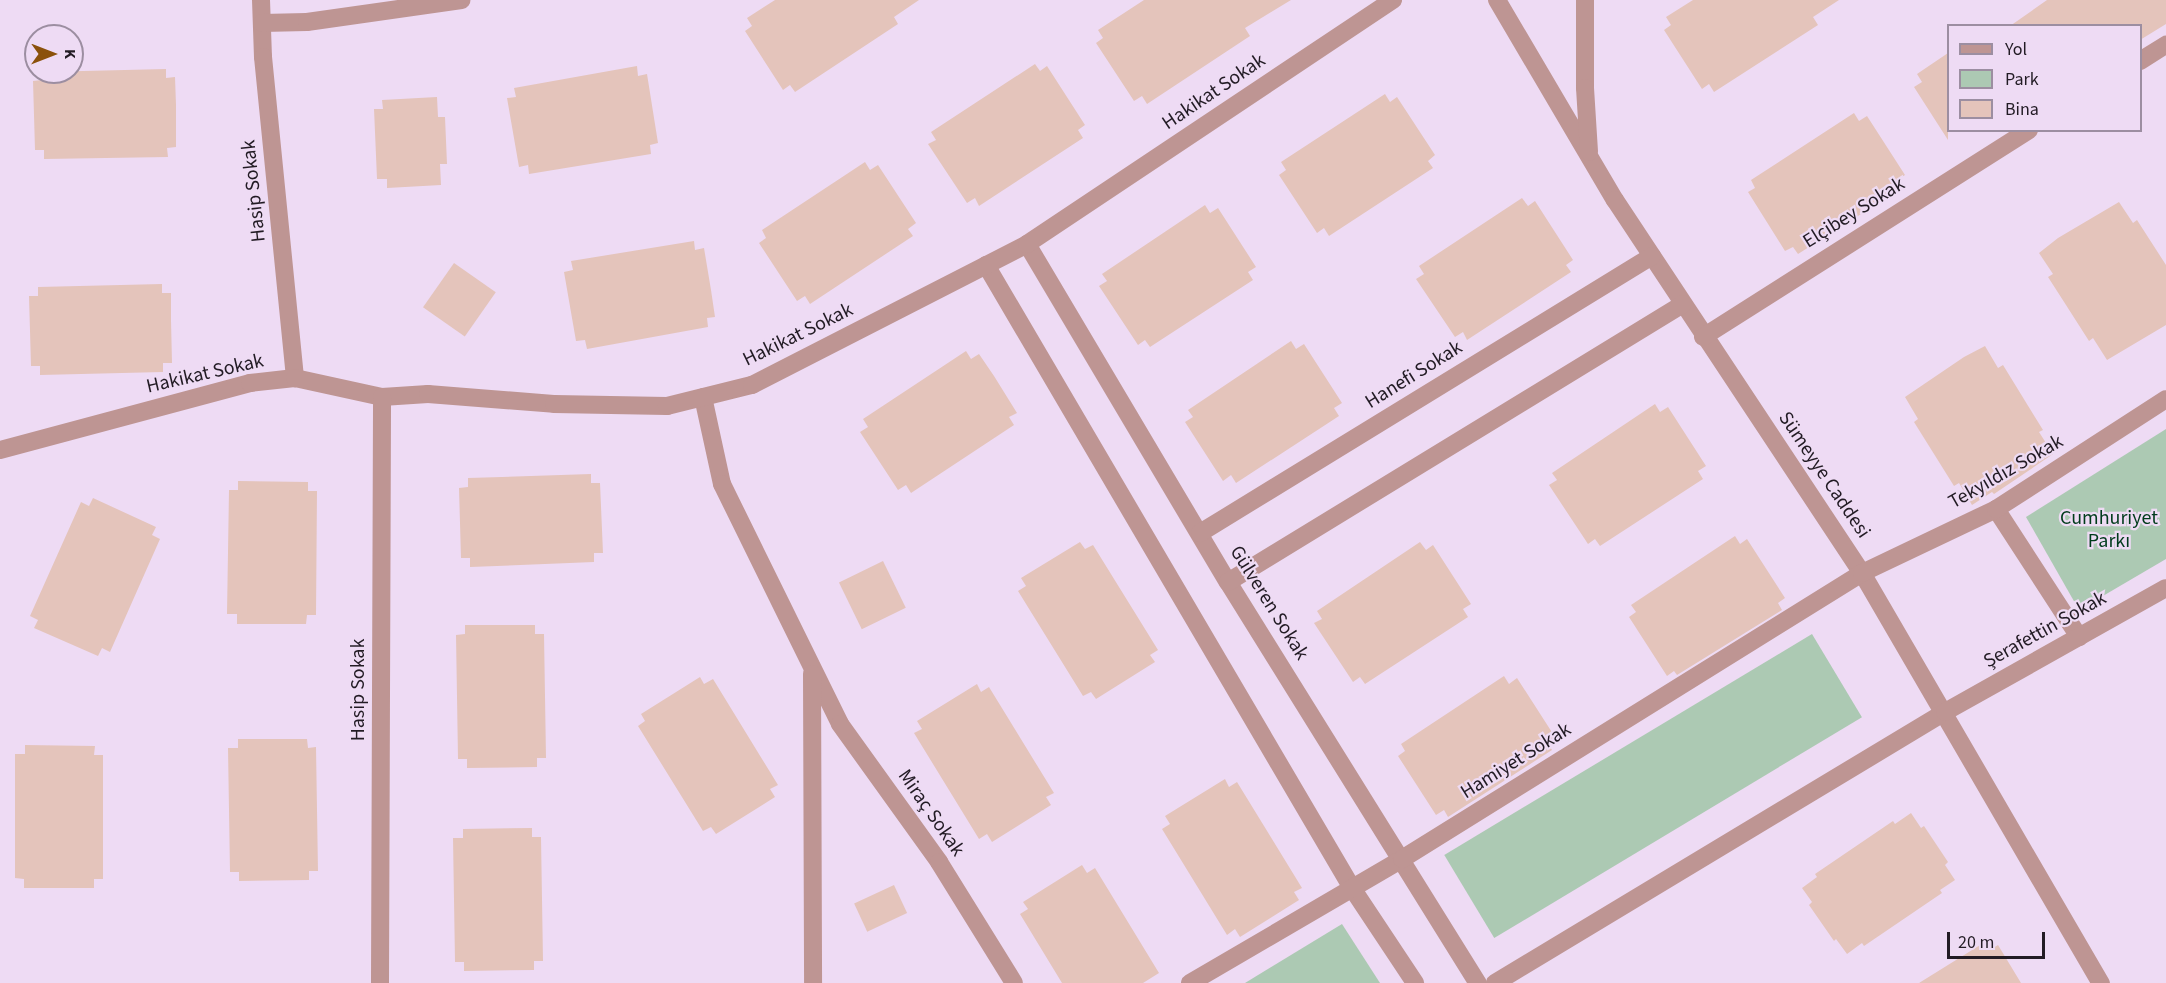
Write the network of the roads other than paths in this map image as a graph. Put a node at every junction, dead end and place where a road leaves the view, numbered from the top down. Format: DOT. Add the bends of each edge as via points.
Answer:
graph roads {
  1 [pos="261,0"];
  2 [pos="461,0"];
  3 [pos="1393,0"];
  4 [pos="1497,0"];
  5 [pos="1585,0"];
  6 [pos="262,23"];
  7 [pos="2166,45"];
  8 [pos="2142,60"];
  9 [pos="2026,132"];
  10 [pos="1590,157"];
  11 [pos="1027,244"];
  12 [pos="1652,256"];
  13 [pos="986,265"];
  14 [pos="1683,304"];
  15 [pos="1703,336"];
  16 [pos="295,378"];
  17 [pos="382,397"];
  18 [pos="703,397"];
  19 [pos="2166,399"];
  20 [pos="0,450"];
  21 [pos="1996,508"];
  22 [pos="1200,533"];
  23 [pos="1862,573"];
  24 [pos="1228,582"];
  25 [pos="2166,588"];
  26 [pos="2079,637"];
  27 [pos="812,669"];
  28 [pos="1945,712"];
  29 [pos="1402,859"];
  30 [pos="1352,888"];
  31 [pos="380,983"];
  32 [pos="813,983"];
  33 [pos="1014,983"];
  34 [pos="1190,983"];
  35 [pos="1415,983"];
  36 [pos="1478,983"];
  37 [pos="1495,983"];
  38 [pos="2101,983"];
  1 -- 6 [label="street, Hasip Sokak"];
  2 -- 6 [label="street" via="307,22"];
  3 -- 11 [label="street, Hakikat Sokak"];
  4 -- 10 [label="street, Sümeyye Caddesi"];
  5 -- 10 [label="street"];
  6 -- 16 [label="street, Hasip Sokak"];
  7 -- 8 [label="street"];
  9 -- 15 [label="street, Elçibey Sokak"];
  10 -- 12 [label="street, Sümeyye Caddesi"];
  11 -- 13 [label="street, Hakikat Sokak"];
  11 -- 22 [label="street, Gülveren Sokak"];
  12 -- 14 [label="street, Sümeyye Caddesi"];
  12 -- 22 [label="street, Hanefi Sokak"];
  13 -- 18 [label="street, Hakikat Sokak" via="752,385"];
  13 -- 30 [label="street"];
  14 -- 15 [label="street, Sümeyye Caddesi"];
  14 -- 24 [label="street"];
  15 -- 23 [label="street, Sümeyye Caddesi"];
  16 -- 17 [label="street, Hakikat Sokak"];
  16 -- 20 [label="street, Hakikat Sokak" via="250,383"];
  17 -- 18 [label="street, Hakikat Sokak" via="428,394 554,404 668,406"];
  17 -- 31 [label="street, Hasip Sokak"];
  18 -- 27 [label="street, Miraç Sokak" via="722,484"];
  19 -- 21 [label="street, Tekyıldız Sokak"];
  21 -- 23 [label="street, Tekyıldız Sokak"];
  21 -- 26 [label="street"];
  22 -- 24 [label="street, Gülveren Sokak"];
  23 -- 28 [label="street, Sümeyye Caddesi"];
  23 -- 29 [label="street, Hamiyet Sokak"];
  24 -- 29 [label="street, Gülveren Sokak"];
  25 -- 26 [label="street, Şerafettin Sokak"];
  26 -- 28 [label="street, Şerafettin Sokak"];
  27 -- 32 [label="street, Miraç Sokak"];
  27 -- 33 [label="street, Miraç Sokak" via="840,723 939,862"];
  28 -- 37 [label="street, Şerafettin Sokak"];
  28 -- 38 [label="street, Sümeyye Caddesi"];
  29 -- 30 [label="street, Hamiyet Sokak"];
  29 -- 36 [label="street, Gülveren Sokak"];
  30 -- 34 [label="street, Hamiyet Sokak"];
  30 -- 35 [label="street"];
}
